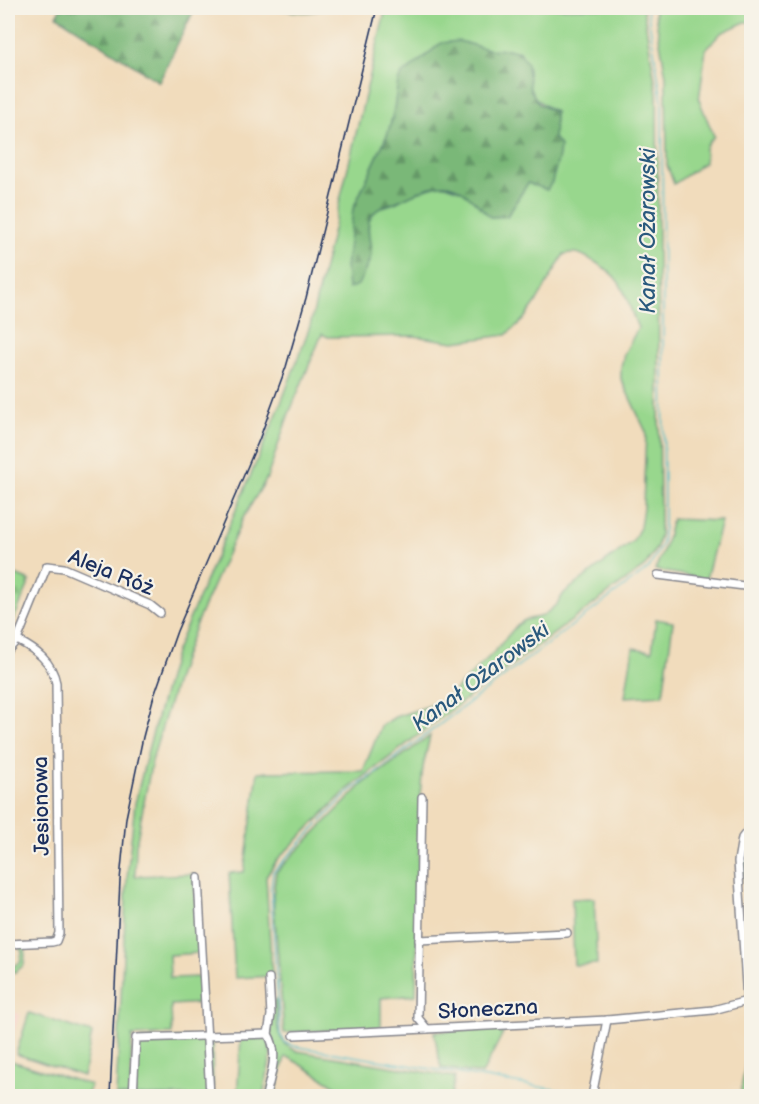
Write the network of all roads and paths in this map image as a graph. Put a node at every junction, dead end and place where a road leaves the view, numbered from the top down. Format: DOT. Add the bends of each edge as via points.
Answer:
graph roads {
  1 [pos="658,575"];
  2 [pos="752,587"];
  3 [pos="160,613"];
  4 [pos="17,640"];
  5 [pos="8,650"];
  6 [pos="422,797"];
  7 [pos="752,825"];
  8 [pos="198,878"];
  9 [pos="567,933"];
  10 [pos="419,940"];
  11 [pos="8,944"];
  12 [pos="268,978"];
  13 [pos="749,1004"];
  14 [pos="607,1020"];
  15 [pos="427,1029"];
  16 [pos="268,1034"];
  17 [pos="294,1035"];
  18 [pos="208,1036"];
  19 [pos="133,1096"];
  20 [pos="210,1096"];
  21 [pos="266,1096"];
  22 [pos="592,1096"];
  1 -- 2 [label="street"];
  3 -- 4 [label="street, Aleja Róż" via="64,568 47,566"];
  4 -- 5 [label="street"];
  4 -- 11 [label="street, Jesionowa" via="47,661 56,683 59,933 52,942"];
  6 -- 10 [label="street, Słoneczna"];
  7 -- 13 [label="street" via="742,838 738,861"];
  8 -- 18 [label="street"];
  9 -- 10 [label="street"];
  10 -- 15 [label="street, Słoneczna" via="418,1018"];
  12 -- 16 [label="street" via="272,1015"];
  13 -- 14 [label="street, Słoneczna"];
  14 -- 15 [label="street, Słoneczna"];
  14 -- 22 [label="street"];
  15 -- 17 [label="street"];
  16 -- 18 [label="street"];
  16 -- 21 [label="street" via="275,1056"];
  18 -- 19 [label="street" via="136,1038"];
  18 -- 20 [label="street"];
}
